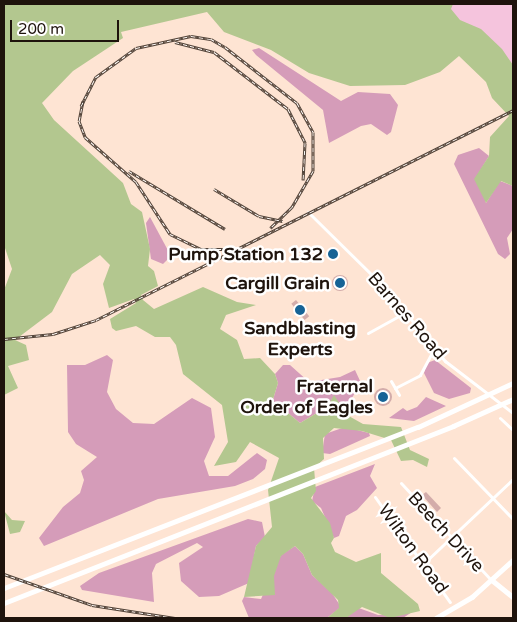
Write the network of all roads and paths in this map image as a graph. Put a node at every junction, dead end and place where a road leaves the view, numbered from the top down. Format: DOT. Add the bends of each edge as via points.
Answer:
graph roads {
  1 [pos="308,212"];
  2 [pos="406,312"];
  3 [pos="368,333"];
  4 [pos="434,349"];
  5 [pos="391,381"];
  6 [pos="513,383"];
  7 [pos="395,388"];
  8 [pos="399,395"];
  9 [pos="513,399"];
  10 [pos="513,414"];
  11 [pos="500,418"];
  12 [pos="513,430"];
  13 [pos="454,458"];
  14 [pos="513,479"];
  15 [pos="401,483"];
  16 [pos="375,497"];
  17 [pos="493,498"];
  18 [pos="513,519"];
  19 [pos="452,538"];
  20 [pos="513,560"];
  21 [pos="423,564"];
  22 [pos="492,580"];
  23 [pos="4,588"];
  24 [pos="513,597"];
  25 [pos="450,602"];
  26 [pos="4,603"];
  27 [pos="436,618"];
  1 -- 2 [label="street, Barnes Road"];
  2 -- 3 [label="street"];
  2 -- 4 [label="street, Barnes Road"];
  4 -- 7 [label="street" via="420,375"];
  4 -- 10 [label="street, Barnes Road"];
  5 -- 7 [label="street"];
  6 -- 23 [label="highway" via="418,427"];
  7 -- 8 [label="street"];
  9 -- 26 [label="highway"];
  11 -- 12 [label="street"];
  13 -- 17 [label="street"];
  14 -- 17 [label="street"];
  15 -- 19 [label="street, Beech Drive"];
  16 -- 21 [label="street, Wilton Road"];
  17 -- 18 [label="street"];
  17 -- 19 [label="street"];
  19 -- 21 [label="street"];
  19 -- 22 [label="street, Beech Drive"];
  20 -- 22 [label="main road"];
  21 -- 25 [label="street, Wilton Road"];
  22 -- 24 [label="main road"];
  22 -- 27 [label="main road"];
}
